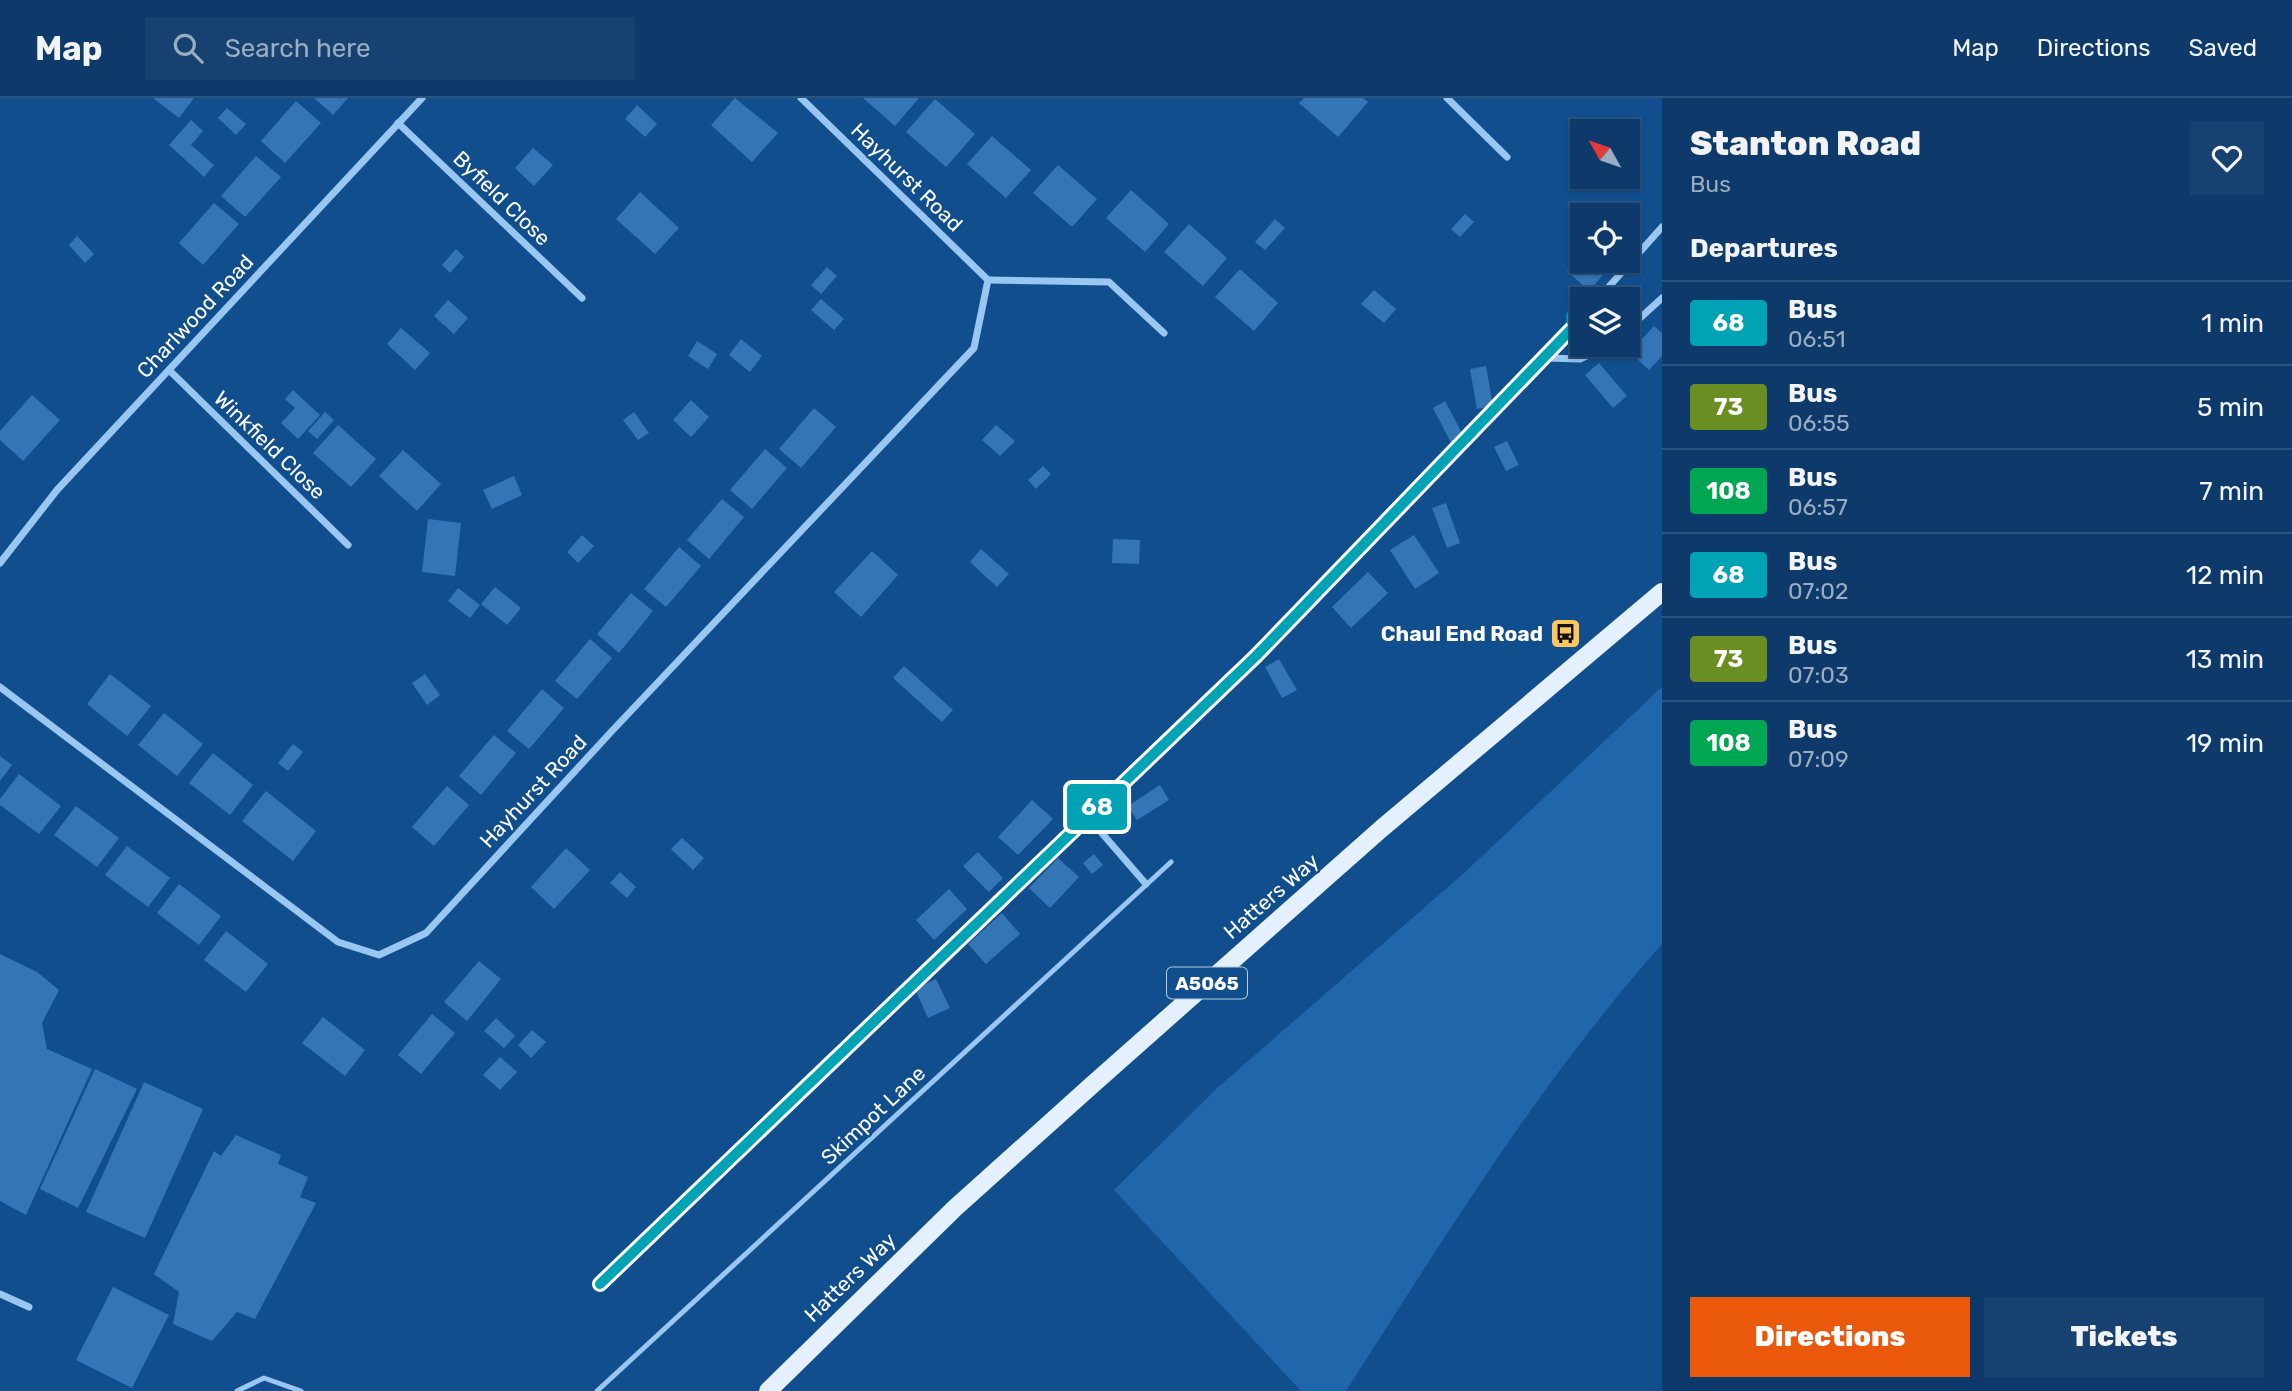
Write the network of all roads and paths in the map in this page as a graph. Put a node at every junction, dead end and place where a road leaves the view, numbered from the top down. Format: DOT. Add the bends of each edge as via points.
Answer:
graph roads {
  1 [pos="422,98"];
  2 [pos="801,98"];
  3 [pos="1447,98"];
  4 [pos="398,123"];
  5 [pos="1507,157"];
  6 [pos="1662,227"];
  7 [pos="988,280"];
  8 [pos="1609,287"];
  9 [pos="1662,298"];
  10 [pos="582,299"];
  11 [pos="1640,318"];
  12 [pos="1570,331"];
  13 [pos="1164,333"];
  14 [pos="1584,357"];
  15 [pos="1546,358"];
  16 [pos="169,370"];
  17 [pos="348,545"];
  18 [pos="0,564"];
  19 [pos="1662,592"];
  20 [pos="0,687"];
  21 [pos="1087,816"];
  22 [pos="1171,862"];
  23 [pos="1146,884"];
  24 [pos="600,1284"];
  25 [pos="0,1294"];
  26 [pos="29,1307"];
  27 [pos="237,1391"];
  28 [pos="301,1391"];
  29 [pos="597,1391"];
  30 [pos="768,1391"];
  1 -- 4 [label="street, Charlwood Road"];
  2 -- 7 [label="street, Hayhurst Road"];
  3 -- 5 [label="street"];
  4 -- 10 [label="street, Byfield Close"];
  4 -- 16 [label="street, Charlwood Road"];
  6 -- 8 [label="street"];
  7 -- 13 [label="street" via="1109,282"];
  7 -- 20 [label="street, Hayhurst Road" via="975,348 426,933 379,955 338,942"];
  9 -- 11 [label="street"];
  12 -- 15 [label="street"];
  14 -- 15 [label="street"];
  15 -- 21 [label="street" via="1256,656"];
  16 -- 17 [label="street, Winkfield Close"];
  16 -- 18 [label="street, Charlwood Road" via="57,490"];
  19 -- 30 [label="main road, Hatters Way / A5065" via="1381,830 1082,1094 955,1208"];
  21 -- 23 [label="street"];
  21 -- 24 [label="street"];
  22 -- 23 [label="lane, Skimpot Lane"];
  23 -- 29 [label="lane, Skimpot Lane"];
  25 -- 26 [label="street"];
  27 -- 28 [label="lane" via="264,1378"];
}
